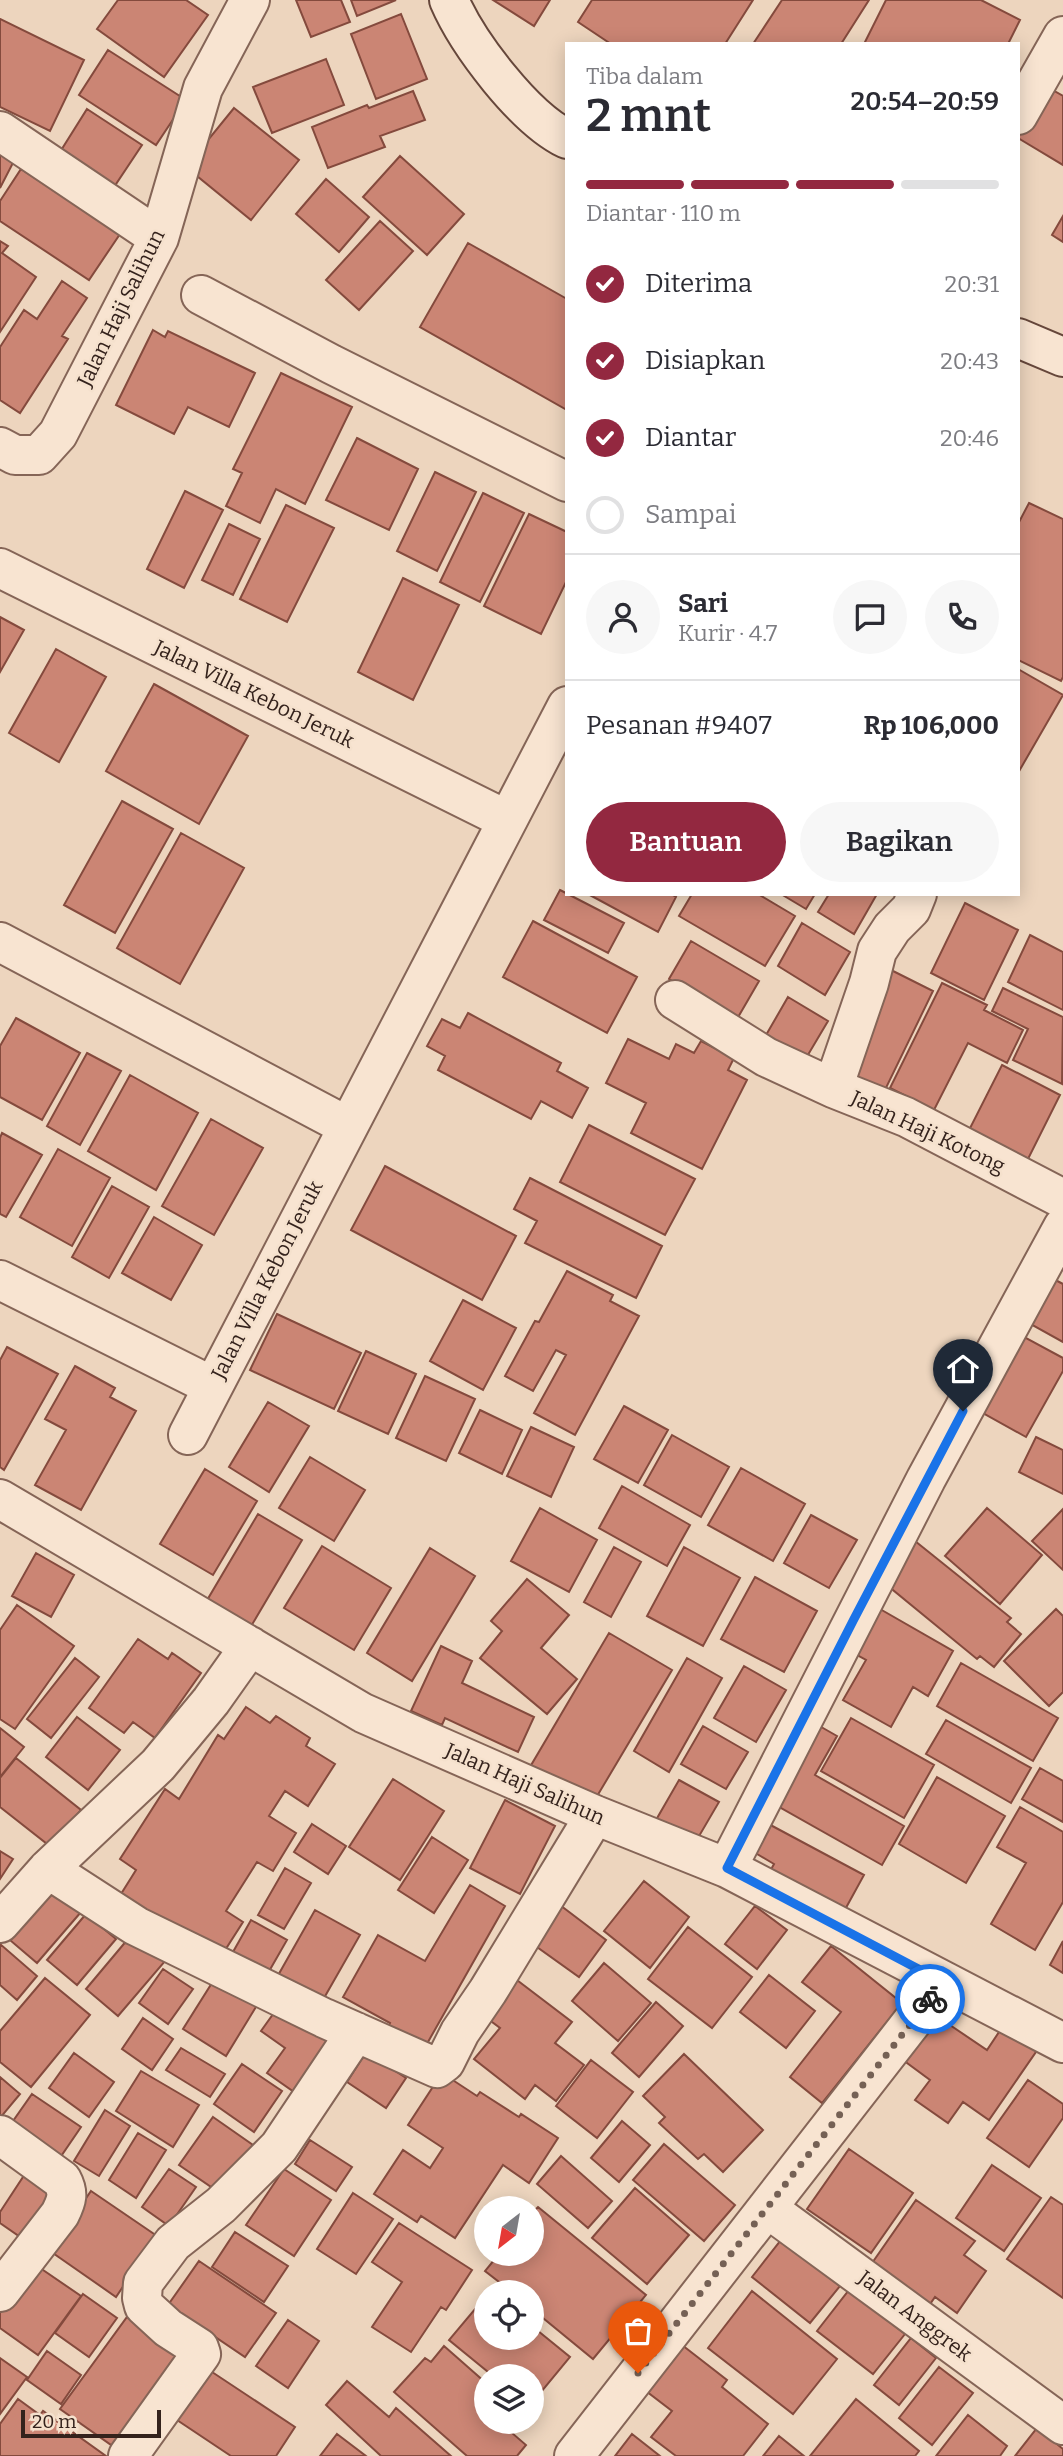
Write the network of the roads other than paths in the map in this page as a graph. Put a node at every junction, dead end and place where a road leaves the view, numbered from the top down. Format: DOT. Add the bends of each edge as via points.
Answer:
graph roads {
  1 [pos="250,0"];
  2 [pos="449,0"];
  3 [pos="1063,36"];
  4 [pos="1020,111"];
  5 [pos="0,131"];
  6 [pos="565,137"];
  7 [pos="159,237"];
  8 [pos="201,295"];
  9 [pos="1020,339"];
  10 [pos="1063,356"];
  11 [pos="0,447"];
  12 [pos="565,481"];
  13 [pos="0,568"];
  14 [pos="565,710"];
  15 [pos="507,820"];
  16 [pos="915,896"];
  17 [pos="0,942"];
  18 [pos="675,1000"];
  19 [pos="833,1088"];
  20 [pos="347,1126"];
  21 [pos="1063,1199"];
  22 [pos="1063,1227"];
  23 [pos="0,1280"];
  24 [pos="212,1386"];
  25 [pos="188,1434"];
  26 [pos="0,1499"];
  27 [pos="250,1646"];
  28 [pos="594,1815"];
  29 [pos="727,1868"];
  30 [pos="48,1870"];
  31 [pos="0,1923"];
  32 [pos="943,1982"];
  33 [pos="356,2032"];
  34 [pos="1063,2043"];
  35 [pos="0,2136"];
  36 [pos="766,2208"];
  37 [pos="0,2292"];
  38 [pos="1063,2425"];
  39 [pos="128,2456"];
  40 [pos="574,2456"];
  1 -- 7 [label="street, Jalan Haji Salihun" via="203,88"];
  2 -- 6 [label="street" via="458,22 510,93"];
  3 -- 4 [label="street"];
  5 -- 7 [label="street"];
  7 -- 11 [label="street, Jalan Haji Salihun" via="58,434 38,455 15,455"];
  8 -- 12 [label="street"];
  9 -- 10 [label="street"];
  13 -- 15 [label="street, Jalan Villa Kebon Jeruk"];
  14 -- 15 [label="street, Jalan Villa Kebon Jeruk"];
  15 -- 20 [label="street, Jalan Villa Kebon Jeruk"];
  16 -- 19 [label="street, Jalan Haji Kotong" via="911,909 877,951"];
  17 -- 20 [label="street"];
  18 -- 19 [label="street" via="766,1057"];
  19 -- 21 [label="street, Jalan Haji Kotong" via="906,1117"];
  20 -- 24 [label="street, Jalan Villa Kebon Jeruk"];
  22 -- 29 [label="street" via="926,1479"];
  23 -- 24 [label="street"];
  24 -- 25 [label="street, Jalan Villa Kebon Jeruk"];
  26 -- 27 [label="street, Jalan Haji Salihun"];
  27 -- 28 [label="street, Jalan Haji Salihun" via="363,1713"];
  27 -- 30 [label="street" via="158,1765"];
  28 -- 29 [label="street, Jalan Haji Salihun"];
  28 -- 33 [label="street" via="445,2062 437,2068"];
  29 -- 32 [label="street, Jalan Haji Salihun"];
  30 -- 31 [label="street"];
  30 -- 33 [label="street" via="136,1926"];
  32 -- 34 [label="street, Jalan Haji Salihun"];
  32 -- 36 [label="street"];
  33 -- 39 [label="street" via="279,2147 221,2205 173,2243 143,2283 144,2306 201,2354"];
  35 -- 37 [label="street" via="62,2180 68,2191 61,2214"];
  36 -- 38 [label="street, Jalan Anggrek"];
  36 -- 40 [label="street"];
}
